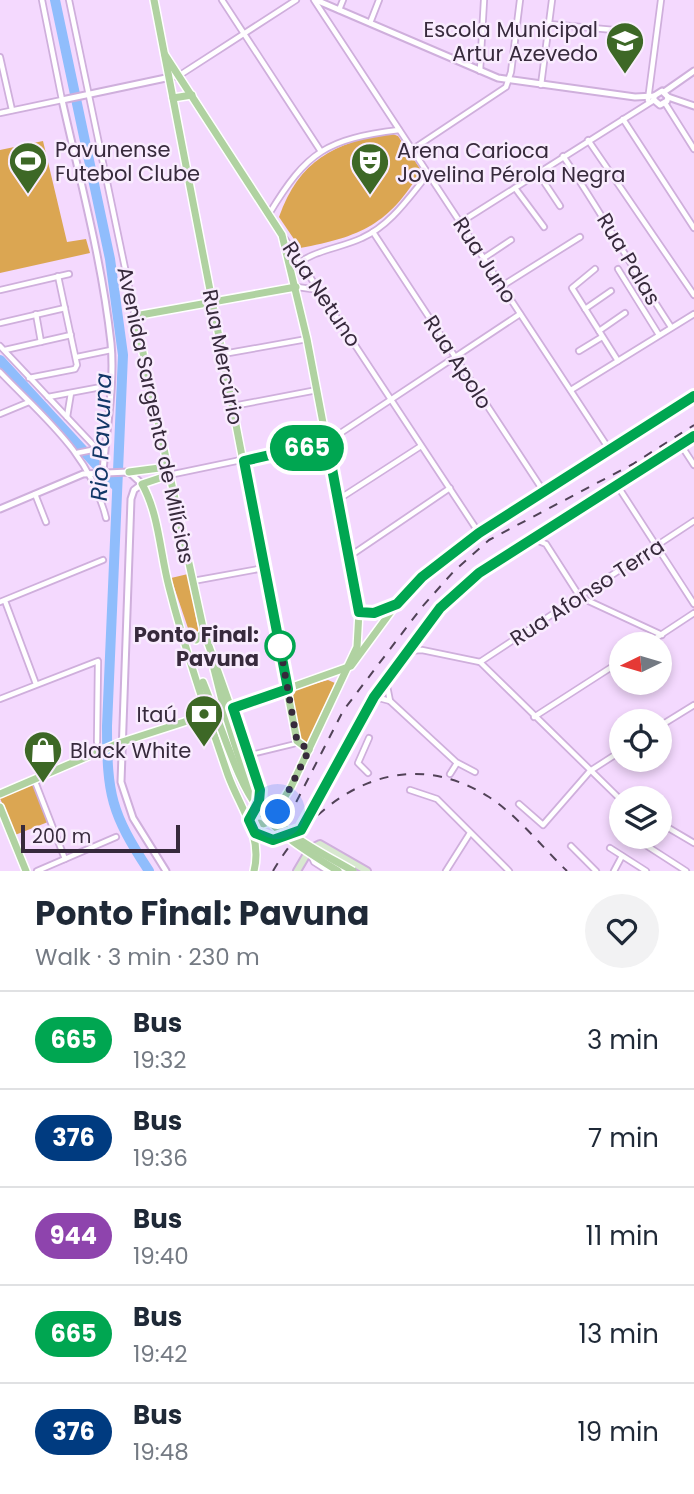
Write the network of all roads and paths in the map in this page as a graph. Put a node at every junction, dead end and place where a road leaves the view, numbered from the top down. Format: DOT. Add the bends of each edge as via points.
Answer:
graph roads {
  1 [pos="42,0"];
  2 [pos="69,0"];
  3 [pos="154,0"];
  4 [pos="222,0"];
  5 [pos="296,0"];
  6 [pos="315,0"];
  7 [pos="343,0"];
  8 [pos="379,0"];
  9 [pos="484,0"];
  10 [pos="520,0"];
  11 [pos="552,0"];
  12 [pos="661,0"];
  13 [pos="339,10"];
  14 [pos="370,23"];
  15 [pos="549,24"];
  16 [pos="625,31"];
  17 [pos="244,33"];
  18 [pos="165,55"];
  19 [pos="0,57"];
  20 [pos="0,62"];
  21 [pos="480,71"];
  22 [pos="694,71"];
  23 [pos="180,75"];
  24 [pos="169,79"];
  25 [pos="509,81"];
  26 [pos="541,85"];
  27 [pos="192,95"];
  28 [pos="86,96"];
  29 [pos="666,97"];
  30 [pos="173,98"];
  31 [pos="651,99"];
  32 [pos="64,100"];
  33 [pos="694,106"];
  34 [pos="12,110"];
  35 [pos="0,113"];
  36 [pos="623,119"];
  37 [pos="399,130"];
  38 [pos="588,140"];
  39 [pos="413,149"];
  40 [pos="694,149"];
  41 [pos="320,150"];
  42 [pos="563,156"];
  43 [pos="429,173"];
  44 [pos="538,173"];
  45 [pos="515,188"];
  46 [pos="560,206"];
  47 [pos="269,214"];
  48 [pos="461,222"];
  49 [pos="544,227"];
  50 [pos="694,228"];
  51 [pos="373,232"];
  52 [pos="282,235"];
  53 [pos="580,237"];
  54 [pos="511,240"];
  55 [pos="484,258"];
  56 [pos="301,260"];
  57 [pos="292,269"];
  58 [pos="595,269"];
  59 [pos="618,270"];
  60 [pos="69,274"];
  61 [pos="58,276"];
  62 [pos="502,286"];
  63 [pos="296,287"];
  64 [pos="0,290"];
  65 [pos="611,291"];
  66 [pos="321,292"];
  67 [pos="694,295"];
  68 [pos="213,301"];
  69 [pos="65,308"];
  70 [pos="585,309"];
  71 [pos="625,313"];
  72 [pos="36,314"];
  73 [pos="520,314"];
  74 [pos="694,314"];
  75 [pos="135,316"];
  76 [pos="0,323"];
  77 [pos="671,327"];
  78 [pos="601,334"];
  79 [pos="71,335"];
  80 [pos="659,335"];
  81 [pos="307,339"];
  82 [pos="41,342"];
  83 [pos="2,348"];
  84 [pos="111,350"];
  85 [pos="579,351"];
  86 [pos="223,354"];
  87 [pos="77,357"];
  88 [pos="456,358"];
  89 [pos="618,361"];
  90 [pos="0,372"];
  91 [pos="29,378"];
  92 [pos="101,387"];
  93 [pos="317,390"];
  94 [pos="571,390"];
  95 [pos="71,393"];
  96 [pos="694,396"];
  97 [pos="47,397"];
  98 [pos="391,400"];
  99 [pos="30,402"];
  100 [pos="233,406"];
  101 [pos="0,414"];
  102 [pos="67,418"];
  103 [pos="694,436"];
  104 [pos="327,442"];
  105 [pos="681,445"];
  106 [pos="421,446"];
  107 [pos="94,449"];
  108 [pos="610,450"];
  109 [pos="105,451"];
  110 [pos="79,453"];
  111 [pos="244,461"];
  112 [pos="694,465"];
  113 [pos="104,471"];
  114 [pos="168,471"];
  115 [pos="91,472"];
  116 [pos="129,472"];
  117 [pos="142,484"];
  118 [pos="617,485"];
  119 [pos="450,488"];
  120 [pos="544,492"];
  121 [pos="35,494"];
  122 [pos="339,499"];
  123 [pos="0,509"];
  124 [pos="106,518"];
  125 [pos="694,521"];
  126 [pos="46,522"];
  127 [pos="542,532"];
  128 [pos="479,533"];
  129 [pos="533,538"];
  130 [pos="546,544"];
  131 [pos="656,547"];
  132 [pos="350,556"];
  133 [pos="103,560"];
  134 [pos="264,568"];
  135 [pos="192,581"];
  136 [pos="580,597"];
  137 [pos="2,601"];
  138 [pos="397,604"];
  139 [pos="694,604"];
  140 [pos="359,612"];
  141 [pos="694,613"];
  142 [pos="204,632"];
  143 [pos="656,632"];
  144 [pos="666,632"];
  145 [pos="184,636"];
  146 [pos="210,647"];
  147 [pos="411,647"];
  148 [pos="422,650"];
  149 [pos="480,662"];
  150 [pos="346,669"];
  151 [pos="609,669"];
  152 [pos="386,681"];
  153 [pos="36,684"];
  154 [pos="288,689"];
  155 [pos="374,697"];
  156 [pos="0,699"];
  157 [pos="390,701"];
  158 [pos="694,705"];
  159 [pos="233,708"];
  160 [pos="212,715"];
  161 [pos="534,718"];
  162 [pos="672,719"];
  163 [pos="369,738"];
  164 [pos="97,742"];
  165 [pos="120,742"];
  166 [pos="294,744"];
  167 [pos="309,750"];
  168 [pos="249,755"];
  169 [pos="609,759"];
  170 [pos="457,763"];
  171 [pos="590,771"];
  172 [pos="475,772"];
  173 [pos="368,773"];
  174 [pos="450,774"];
  175 [pos="34,779"];
  176 [pos="609,789"];
  177 [pos="410,790"];
  178 [pos="0,794"];
  179 [pos="519,804"];
  180 [pos="0,807"];
  181 [pos="249,820"];
  182 [pos="270,821"];
  183 [pos="672,830"];
  184 [pos="255,833"];
  185 [pos="470,833"];
  186 [pos="116,837"];
  187 [pos="282,839"];
  188 [pos="694,843"];
  189 [pos="570,846"];
  190 [pos="310,849"];
  191 [pos="612,849"];
  192 [pos="650,849"];
  193 [pos="622,856"];
  194 [pos="65,859"];
  195 [pos="677,869"];
  196 [pos="26,871"];
  197 [pos="37,871"];
  198 [pos="166,871"];
  199 [pos="254,871"];
  200 [pos="297,871"];
  201 [pos="328,871"];
  202 [pos="338,871"];
  203 [pos="353,871"];
  204 [pos="367,871"];
  205 [pos="446,871"];
  206 [pos="509,871"];
  207 [pos="596,871"];
  208 [pos="614,871"];
  209 [pos="646,871"];
  210 [pos="686,871"];
  1 -- 32 [label="street, Avenida Sargento de Milícias"];
  2 -- 28 [label="street, Avenida Sargento de Milícias"];
  3 -- 18 [label="main road, Rua Mercúrio"];
  4 -- 17 [label="street"];
  5 -- 17 [label="street"];
  6 -- 13 [label="street"];
  6 -- 37 [label="street, Rua Juno"];
  7 -- 13 [label="street"];
  8 -- 14 [label="street"];
  9 -- 21 [label="street"];
  10 -- 25 [label="street"];
  11 -- 15 [label="street"];
  12 -- 31 [label="street"];
  13 -- 14 [label="street"];
  14 -- 21 [label="street"];
  15 -- 16 [label="street"];
  15 -- 26 [label="street"];
  17 -- 23 [label="street"];
  17 -- 41 [label="street"];
  18 -- 23 [label="main road, Rua Netuno"];
  18 -- 24 [label="main road, Rua Mercúrio"];
  19 -- 20 [label="street"];
  20 -- 34 [label="street"];
  21 -- 25 [label="street"];
  22 -- 29 [label="street"];
  23 -- 24 [label="street"];
  23 -- 27 [label="main road, Rua Netuno"];
  24 -- 28 [label="street"];
  24 -- 30 [label="main road, Rua Mercúrio"];
  25 -- 26 [label="street"];
  25 -- 39 [label="street"];
  26 -- 31 [label="street"];
  27 -- 30 [label="main road"];
  27 -- 47 [label="main road, Rua Netuno"];
  28 -- 32 [label="street"];
  28 -- 75 [label="street, Avenida Sargento de Milícias"];
  29 -- 31 [label="street"];
  29 -- 31 [label="street"];
  29 -- 33 [label="street"];
  29 -- 40 [label="street"];
  30 -- 68 [label="main road, Rua Mercúrio"];
  31 -- 36 [label="street"];
  32 -- 34 [label="street"];
  32 -- 84 [label="street, Avenida Sargento de Milícias"];
  34 -- 35 [label="street"];
  36 -- 38 [label="street"];
  36 -- 50 [label="street"];
  37 -- 39 [label="street, Rua Juno"];
  37 -- 41 [label="street" via="351,136"];
  38 -- 42 [label="street"];
  38 -- 67 [label="street"];
  39 -- 43 [label="street, Rua Juno"];
  41 -- 47 [label="street" via="293,176"];
  42 -- 44 [label="street"];
  42 -- 77 [label="street, Rua Palas"];
  43 -- 48 [label="street, Rua Juno"];
  43 -- 51 [label="street" via="398,212"];
  44 -- 45 [label="street"];
  44 -- 46 [label="street"];
  45 -- 48 [label="street"];
  45 -- 49 [label="street"];
  47 -- 52 [label="main road, Rua Netuno"];
  48 -- 55 [label="street, Rua Juno"];
  51 -- 56 [label="street"];
  51 -- 88 [label="street, Rua Apolo"];
  52 -- 56 [label="street, Rua Netuno"];
  52 -- 57 [label="main road"];
  53 -- 62 [label="street"];
  54 -- 55 [label="street"];
  55 -- 62 [label="street, Rua Juno"];
  56 -- 57 [label="street"];
  56 -- 66 [label="street, Rua Netuno"];
  57 -- 63 [label="main road"];
  58 -- 70 [label="street" via="572,286"];
  59 -- 80 [label="street"];
  60 -- 61 [label="street"];
  61 -- 64 [label="street"];
  61 -- 69 [label="street"];
  62 -- 73 [label="street, Rua Juno"];
  63 -- 66 [label="street"];
  63 -- 68 [label="main road"];
  63 -- 81 [label="main road"];
  65 -- 70 [label="street"];
  66 -- 98 [label="street, Rua Netuno"];
  68 -- 75 [label="main road"];
  68 -- 86 [label="main road, Rua Mercúrio"];
  69 -- 72 [label="street"];
  69 -- 79 [label="street"];
  70 -- 78 [label="street"];
  71 -- 78 [label="street"];
  72 -- 76 [label="street"];
  72 -- 82 [label="street"];
  73 -- 88 [label="street"];
  73 -- 94 [label="street, Rua Juno"];
  74 -- 77 [label="street, Rua Palas"];
  75 -- 114 [label="main road, Avenida Sargento de Milícias"];
  77 -- 80 [label="street, Rua Palas"];
  78 -- 85 [label="street"];
  78 -- 89 [label="street"];
  79 -- 82 [label="street"];
  79 -- 87 [label="street"];
  80 -- 89 [label="street, Rua Palas"];
  81 -- 86 [label="street"];
  81 -- 93 [label="main road"];
  82 -- 83 [label="street"];
  83 -- 91 [label="street"];
  84 -- 87 [label="street"];
  84 -- 109 [label="street, Avenida Sargento de Milícias"];
  86 -- 100 [label="main road, Rua Mercúrio"];
  87 -- 91 [label="street" via="75,369"];
  88 -- 98 [label="street"];
  88 -- 120 [label="street, Rua Apolo"];
  89 -- 94 [label="street, Rua Palas"];
  90 -- 99 [label="street"];
  91 -- 97 [label="street"];
  92 -- 95 [label="street"];
  93 -- 100 [label="street"];
  93 -- 104 [label="main road"];
  94 -- 108 [label="street, Rua Juno"];
  95 -- 97 [label="street"];
  95 -- 102 [label="street"];
  96 -- 108 [label="main road"];
  97 -- 102 [label="street"];
  98 -- 104 [label="street"];
  98 -- 106 [label="street, Rua Netuno"];
  99 -- 101 [label="street"];
  99 -- 110 [label="street"];
  100 -- 111 [label="main road, Rua Mercúrio"];
  102 -- 107 [label="street"];
  103 -- 105 [label="main road"];
  104 -- 111 [label="street"];
  104 -- 122 [label="main road"];
  105 -- 112 [label="street"];
  105 -- 118 [label="main road"];
  106 -- 119 [label="street, Rua Netuno"];
  106 -- 122 [label="street"];
  107 -- 109 [label="street"];
  107 -- 110 [label="street"];
  108 -- 120 [label="main road"];
  109 -- 113 [label="street, Avenida Sargento de Milícias"];
  110 -- 115 [label="street"];
  111 -- 114 [label="street"];
  111 -- 134 [label="main road, Rua Mercúrio"];
  113 -- 115 [label="street"];
  113 -- 116 [label="street"];
  114 -- 116 [label="main road"];
  114 -- 117 [label="main road"];
  114 -- 135 [label="main road, Avenida Sargento de Milícias"];
  115 -- 121 [label="street"];
  115 -- 124 [label="street"];
  116 -- 117 [label="street"];
  117 -- 145 [label="main road, Avenida Sargento de Milícias"];
  117 -- 165 [label="street" via="131,499"];
  118 -- 127 [label="main road"];
  118 -- 131 [label="street"];
  119 -- 128 [label="street, Rua Netuno"];
  119 -- 132 [label="street"];
  120 -- 128 [label="main road"];
  121 -- 123 [label="street"];
  121 -- 126 [label="street"];
  122 -- 132 [label="main road"];
  125 -- 131 [label="street, Rua Afonso Terra"];
  127 -- 129 [label="main road"];
  127 -- 130 [label="street"];
  128 -- 138 [label="main road" via="422,577"];
  129 -- 130 [label="street"];
  129 -- 147 [label="main road" via="456,591"];
  130 -- 136 [label="street"];
  131 -- 136 [label="street, Rua Afonso Terra"];
  131 -- 139 [label="street"];
  132 -- 140 [label="main road"];
  133 -- 137 [label="street"];
  134 -- 135 [label="street"];
  134 -- 154 [label="main road, Rua Mercúrio"];
  135 -- 142 [label="main road, Avenida Sargento de Milícias"];
  136 -- 143 [label="street"];
  136 -- 149 [label="street, Rua Afonso Terra"];
  137 -- 153 [label="street"];
  138 -- 140 [label="main road" via="374,613"];
  138 -- 150 [label="main road" via="356,662"];
  140 -- 150 [label="main road" via="359,641"];
  141 -- 144 [label="street"];
  142 -- 145 [label="main road" via="196,640"];
  142 -- 146 [label="main road, Avenida Sargento de Milícias"];
  145 -- 160 [label="main road, Avenida Sargento de Milícias"];
  146 -- 159 [label="main road, Avenida Sargento de Milícias"];
  146 -- 203 [label="main road, bridge" via="245,773 268,813"];
  147 -- 148 [label="street"];
  147 -- 148 [label="street"];
  147 -- 152 [label="main road"];
  148 -- 149 [label="street"];
  149 -- 161 [label="street"];
  150 -- 154 [label="main road"];
  150 -- 167 [label="main road"];
  151 -- 161 [label="street"];
  152 -- 155 [label="main road"];
  152 -- 157 [label="street"];
  153 -- 156 [label="street"];
  153 -- 164 [label="street" via="98,661"];
  154 -- 159 [label="main road"];
  154 -- 167 [label="main road, Rua Mercúrio" via="297,741"];
  155 -- 157 [label="street"];
  155 -- 187 [label="main road" via="303,828"];
  157 -- 170 [label="street"];
  158 -- 162 [label="street"];
  159 -- 168 [label="main road, Avenida Sargento de Milícias"];
  160 -- 165 [label="main road"];
  160 -- 181 [label="main road" via="232,784"];
  160 -- 202 [label="main road, bridge" via="258,812 283,836"];
  161 -- 171 [label="street"];
  163 -- 173 [label="street" via="358,763"];
  165 -- 175 [label="main road"];
  165 -- 198 [label="street" via="124,796"];
  166 -- 168 [label="street"];
  167 -- 182 [label="main road"];
  168 -- 181 [label="main road, Avenida Sargento de Milícias" via="261,793"];
  169 -- 171 [label="street"];
  170 -- 172 [label="street"];
  170 -- 174 [label="street"];
  171 -- 176 [label="street"];
  171 -- 179 [label="street" via="543,825"];
  175 -- 178 [label="main road"];
  175 -- 194 [label="street"];
  177 -- 185 [label="street" via="437,799"];
  180 -- 196 [label="main road"];
  181 -- 182 [label="main road"];
  181 -- 184 [label="main road"];
  182 -- 187 [label="main road"];
  183 -- 188 [label="street"];
  184 -- 187 [label="main road" via="268,840"];
  184 -- 199 [label="main road"];
  185 -- 205 [label="street"];
  185 -- 206 [label="street"];
  186 -- 194 [label="street"];
  189 -- 207 [label="street"];
  190 -- 200 [label="main road"];
  190 -- 201 [label="street" via="313,860"];
  190 -- 204 [label="main road" via="320,844"];
  191 -- 193 [label="street"];
  192 -- 195 [label="street"];
  193 -- 208 [label="street"];
  193 -- 209 [label="street"];
  194 -- 197 [label="street"];
  195 -- 210 [label="street"];
}
